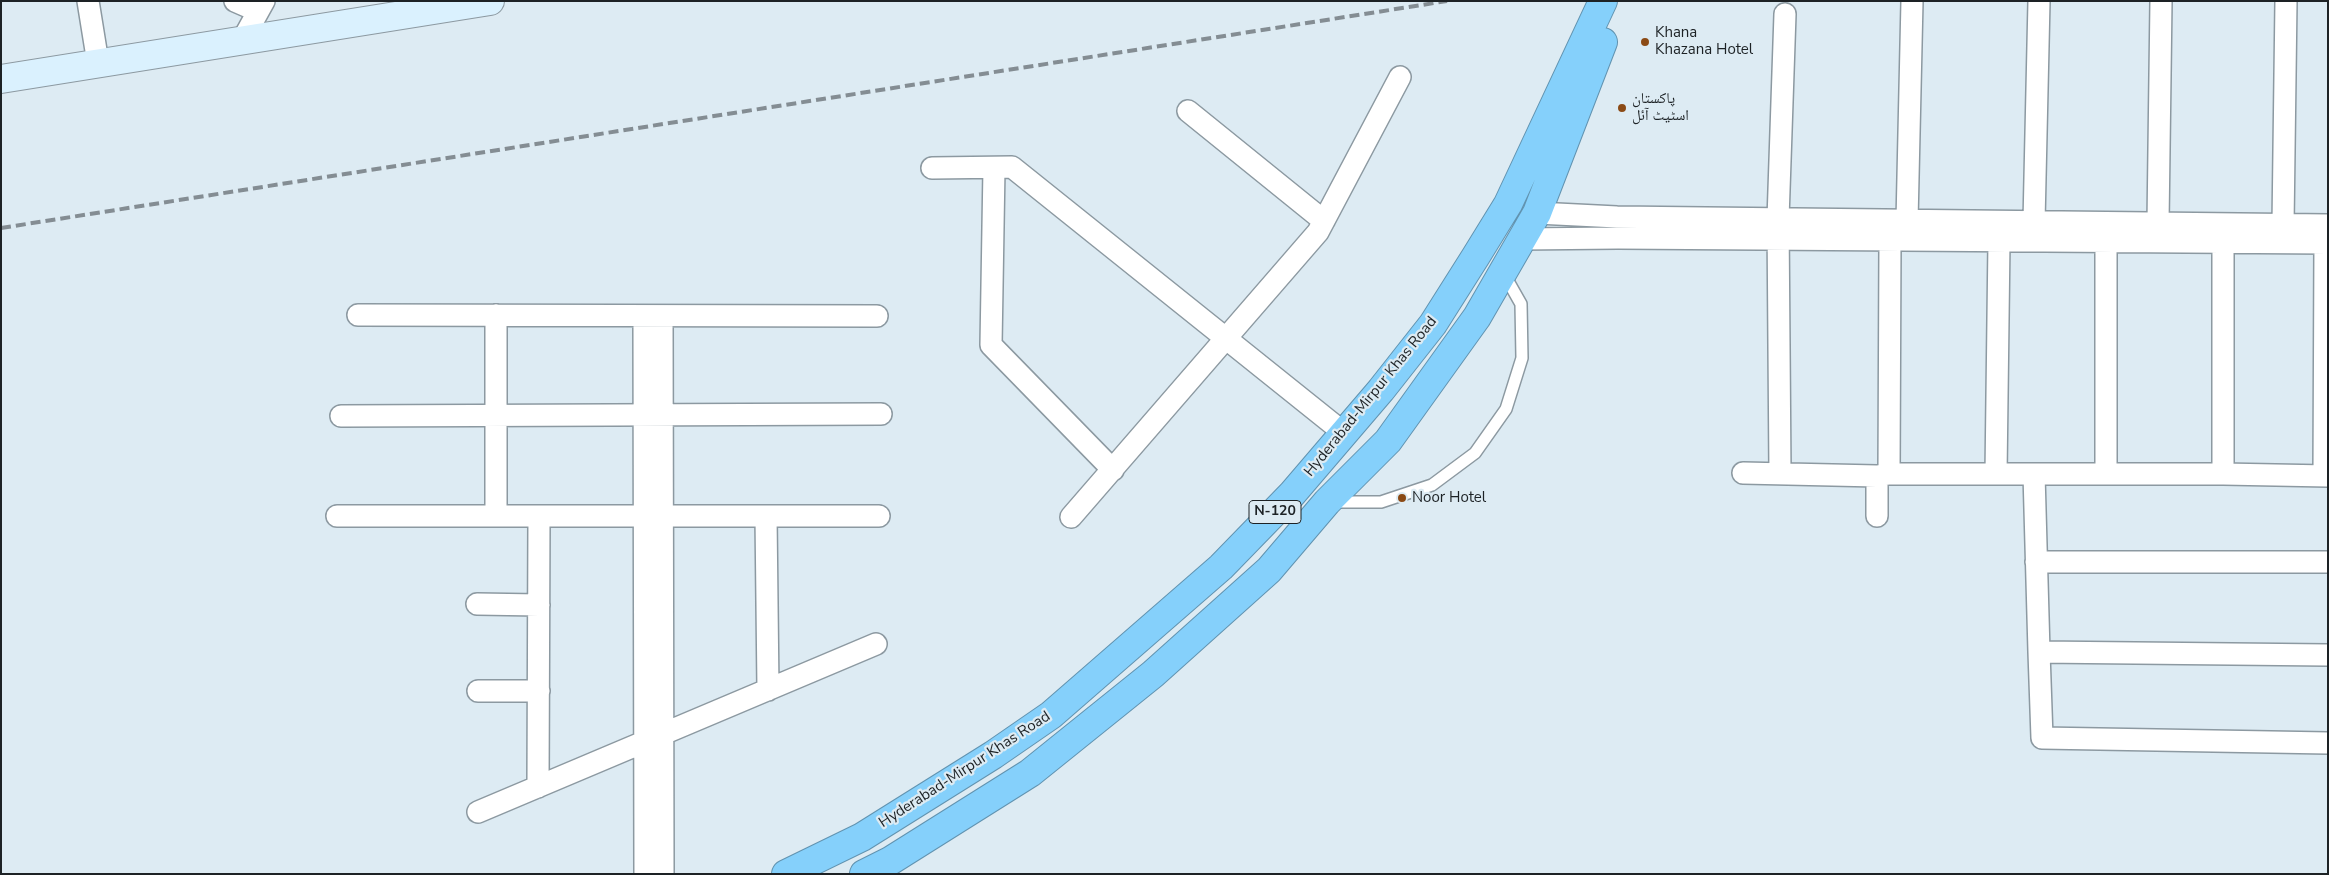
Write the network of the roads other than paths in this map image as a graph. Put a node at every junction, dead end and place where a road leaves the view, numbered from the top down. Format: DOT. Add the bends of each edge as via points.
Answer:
graph roads {
  1 [pos="88,1"];
  2 [pos="235,1"];
  3 [pos="490,1"];
  4 [pos="1603,1"];
  5 [pos="1619,1"];
  6 [pos="1912,1"];
  7 [pos="2039,1"];
  8 [pos="2161,1"];
  9 [pos="2286,1"];
  10 [pos="261,6"];
  11 [pos="1785,14"];
  12 [pos="243,40"];
  13 [pos="98,63"];
  14 [pos="1400,77"];
  15 [pos="1,79"];
  16 [pos="1188,111"];
  17 [pos="932,168"];
  18 [pos="994,168"];
  19 [pos="1537,213"];
  20 [pos="1907,220"];
  21 [pos="1324,222"];
  22 [pos="2034,222"];
  23 [pos="2158,223"];
  24 [pos="2283,225"];
  25 [pos="1778,229"];
  26 [pos="2223,233"];
  27 [pos="2327,237"];
  28 [pos="1521,239"];
  29 [pos="1890,240"];
  30 [pos="1999,241"];
  31 [pos="2106,242"];
  32 [pos="1502,270"];
  33 [pos="358,315"];
  34 [pos="496,315"];
  35 [pos="653,316"];
  36 [pos="877,316"];
  37 [pos="1226,339"];
  38 [pos="881,414"];
  39 [pos="496,415"];
  40 [pos="653,415"];
  41 [pos="341,416"];
  42 [pos="1344,433"];
  43 [pos="1113,470"];
  44 [pos="1743,473"];
  45 [pos="1780,474"];
  46 [pos="1996,474"];
  47 [pos="2034,474"];
  48 [pos="2106,474"];
  49 [pos="2223,474"];
  50 [pos="1883,475"];
  51 [pos="2326,476"];
  52 [pos="1327,502"];
  53 [pos="336,516"];
  54 [pos="496,516"];
  55 [pos="539,516"];
  56 [pos="653,516"];
  57 [pos="766,516"];
  58 [pos="880,516"];
  59 [pos="1877,516"];
  60 [pos="1071,517"];
  61 [pos="2036,562"];
  62 [pos="2328,562"];
  63 [pos="477,604"];
  64 [pos="539,605"];
  65 [pos="876,644"];
  66 [pos="2039,652"];
  67 [pos="2328,655"];
  68 [pos="768,690"];
  69 [pos="478,691"];
  70 [pos="539,691"];
  71 [pos="653,738"];
  72 [pos="2328,743"];
  73 [pos="538,787"];
  74 [pos="478,812"];
  75 [pos="645,874"];
  76 [pos="662,874"];
  77 [pos="786,874"];
  78 [pos="864,874"];
  1 -- 13 [label="street"];
  2 -- 10 [label="street"];
  3 -- 12 [label="street"];
  4 -- 42 [label="highway, Hyderabad-Mirpur Khas Road / N-120" via="1508,204 1434,324"];
  5 -- 19 [label="highway, N-120"];
  6 -- 20 [label="street"];
  7 -- 22 [label="street"];
  8 -- 23 [label="street"];
  9 -- 24 [label="street"];
  10 -- 12 [label="street"];
  11 -- 25 [label="street"];
  12 -- 13 [label="street"];
  13 -- 15 [label="street"];
  14 -- 21 [label="street"];
  16 -- 21 [label="street"];
  17 -- 18 [label="street"];
  18 -- 37 [label="street" via="1012,168"];
  18 -- 43 [label="street" via="991,346"];
  19 -- 25 [label="street"];
  19 -- 28 [label="highway, N-120"];
  20 -- 22 [label="street"];
  20 -- 25 [label="street"];
  20 -- 29 [label="street"];
  21 -- 37 [label="street"];
  22 -- 23 [label="street"];
  23 -- 26 [label="street"];
  24 -- 26 [label="street"];
  24 -- 27 [label="street"];
  25 -- 28 [label="street"];
  25 -- 29 [label="street"];
  25 -- 45 [label="street"];
  26 -- 27 [label="street"];
  26 -- 31 [label="street"];
  26 -- 49 [label="street"];
  27 -- 51 [label="street"];
  28 -- 32 [label="highway, N-120"];
  29 -- 30 [label="street"];
  29 -- 50 [label="street"];
  30 -- 31 [label="street"];
  30 -- 46 [label="street"];
  31 -- 48 [label="street"];
  32 -- 52 [label="highway, N-120" via="1477,316 1388,441"];
  32 -- 52 [label="lane" via="1521,304 1522,358 1506,409 1475,453 1432,485 1381,502"];
  33 -- 34 [label="street"];
  34 -- 35 [label="street"];
  34 -- 39 [label="street"];
  35 -- 36 [label="street"];
  35 -- 40 [label="street"];
  37 -- 42 [label="street"];
  37 -- 43 [label="street"];
  38 -- 40 [label="street"];
  39 -- 40 [label="street"];
  39 -- 41 [label="street"];
  39 -- 54 [label="street"];
  40 -- 56 [label="street"];
  42 -- 77 [label="highway, Hyderabad-Mirpur Khas Road / N-120" via="1292,494 1221,567 1051,715 862,837"];
  43 -- 60 [label="street"];
  44 -- 45 [label="street"];
  45 -- 50 [label="street"];
  46 -- 47 [label="street"];
  46 -- 50 [label="street"];
  47 -- 48 [label="street"];
  47 -- 61 [label="street"];
  48 -- 49 [label="street"];
  49 -- 51 [label="street"];
  50 -- 59 [label="street"];
  52 -- 78 [label="highway, N-120" via="1270,570 1145,680 1030,772 890,861"];
  53 -- 54 [label="street"];
  54 -- 55 [label="street"];
  55 -- 56 [label="street"];
  55 -- 64 [label="street"];
  56 -- 57 [label="street"];
  56 -- 71 [label="street"];
  57 -- 58 [label="street"];
  57 -- 68 [label="street"];
  61 -- 62 [label="street"];
  61 -- 66 [label="street"];
  63 -- 64 [label="street"];
  64 -- 70 [label="street"];
  65 -- 68 [label="street"];
  66 -- 67 [label="street"];
  66 -- 72 [label="street" via="2042,738"];
  68 -- 71 [label="street"];
  69 -- 70 [label="street"];
  70 -- 73 [label="street"];
  71 -- 73 [label="street"];
  71 -- 75 [label="street"];
  71 -- 76 [label="street"];
  73 -- 74 [label="street"];
}
